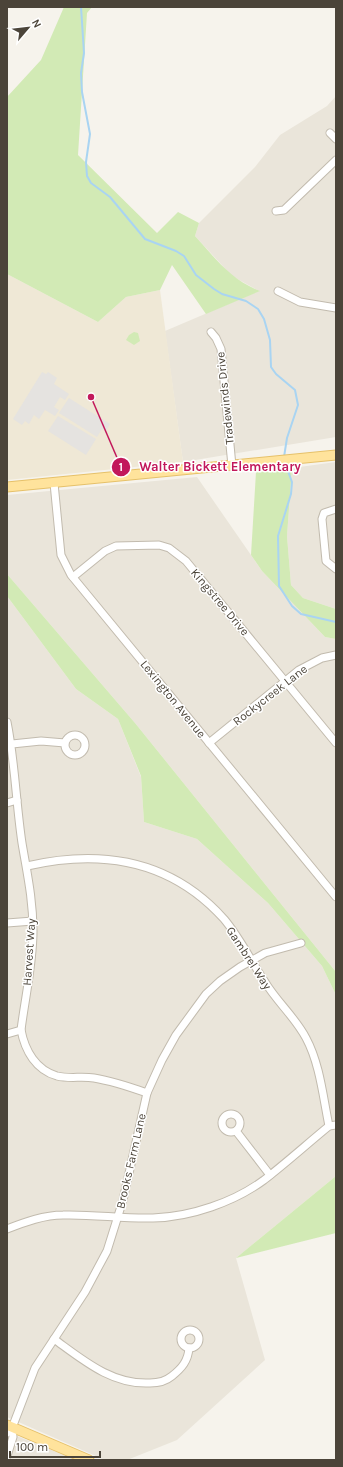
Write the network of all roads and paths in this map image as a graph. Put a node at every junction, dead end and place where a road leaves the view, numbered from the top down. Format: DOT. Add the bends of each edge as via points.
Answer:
graph roads {
  1 [pos="330,133"];
  2 [pos="336,139"];
  3 [pos="336,160"];
  4 [pos="276,211"];
  5 [pos="278,291"];
  6 [pos="336,308"];
  7 [pos="211,332"];
  8 [pos="336,455"];
  9 [pos="232,466"];
  10 [pos="54,482"];
  11 [pos="7,487"];
  12 [pos="336,509"];
  13 [pos="336,569"];
  14 [pos="73,577"];
  15 [pos="336,655"];
  16 [pos="285,681"];
  17 [pos="7,722"];
  18 [pos="65,743"];
  19 [pos="209,743"];
  20 [pos="336,743"];
  21 [pos="12,744"];
  22 [pos="17,800"];
  23 [pos="7,803"];
  24 [pos="27,866"];
  25 [pos="336,897"];
  26 [pos="33,921"];
  27 [pos="7,922"];
  28 [pos="301,943"];
  29 [pos="252,962"];
  30 [pos="21,1030"];
  31 [pos="7,1034"];
  32 [pos="147,1093"];
  33 [pos="332,1125"];
  34 [pos="236,1131"];
  35 [pos="270,1175"];
  36 [pos="118,1217"];
  37 [pos="7,1229"];
  38 [pos="54,1339"];
  39 [pos="189,1348"];
  40 [pos="9,1429"];
  41 [pos="7,1456"];
  42 [pos="89,1460"];
  1 -- 2 [label="street"];
  3 -- 4 [label="street" via="284,210"];
  5 -- 6 [label="street" via="300,302"];
  7 -- 9 [label="street, Tradewinds Drive" via="221,349"];
  8 -- 9 [label="main road"];
  9 -- 10 [label="main road"];
  10 -- 11 [label="main road"];
  10 -- 14 [label="street, Lexington Avenue" via="61,556"];
  12 -- 13 [label="street" via="324,513 322,519 326,561"];
  14 -- 16 [label="street, Kingstree Drive" via="105,551 116,546 159,545 169,548 186,561"];
  14 -- 19 [label="street, Lexington Avenue"];
  15 -- 16 [label="street, Rockycreek Lane" via="316,661"];
  16 -- 19 [label="street, Rockycreek Lane"];
  16 -- 20 [label="street, Kingstree Drive"];
  17 -- 21 [label="street, Harvest Way"];
  18 -- 21 [label="street" via="40,741"];
  19 -- 25 [label="street, Lexington Avenue"];
  21 -- 22 [label="street, Harvest Way"];
  22 -- 23 [label="street"];
  22 -- 24 [label="street, Harvest Way"];
  24 -- 26 [label="street, Harvest Way"];
  24 -- 29 [label="street, Gambrel Way" via="86,857 128,862 152,870 178,882 224,919"];
  26 -- 27 [label="street"];
  26 -- 30 [label="street, Harvest Way"];
  28 -- 29 [label="street, Brooks Farm Lane" via="266,953"];
  29 -- 32 [label="street, Brooks Farm Lane" via="240,967 206,994 176,1035"];
  29 -- 33 [label="street, Gambrel Way" via="306,1039 316,1065"];
  30 -- 31 [label="street"];
  30 -- 32 [label="street, Harvest Way" via="30,1056 44,1070 58,1076 108,1080"];
  32 -- 36 [label="street, Brooks Farm Lane"];
  33 -- 35 [label="street"];
  34 -- 35 [label="street"];
  35 -- 36 [label="street" via="242,1193 212,1206 155,1218"];
  36 -- 37 [label="street" via="62,1215"];
  36 -- 38 [label="street, Brooks Farm Lane" via="107,1251 85,1292"];
  38 -- 39 [label="street" via="110,1377 138,1384 168,1379 183,1367"];
  38 -- 40 [label="street, Brooks Farm Lane" via="35,1368"];
  40 -- 41 [label="street, Brooks Farm Lane" via="14,1437"];
  40 -- 42 [label="main road"];
}
